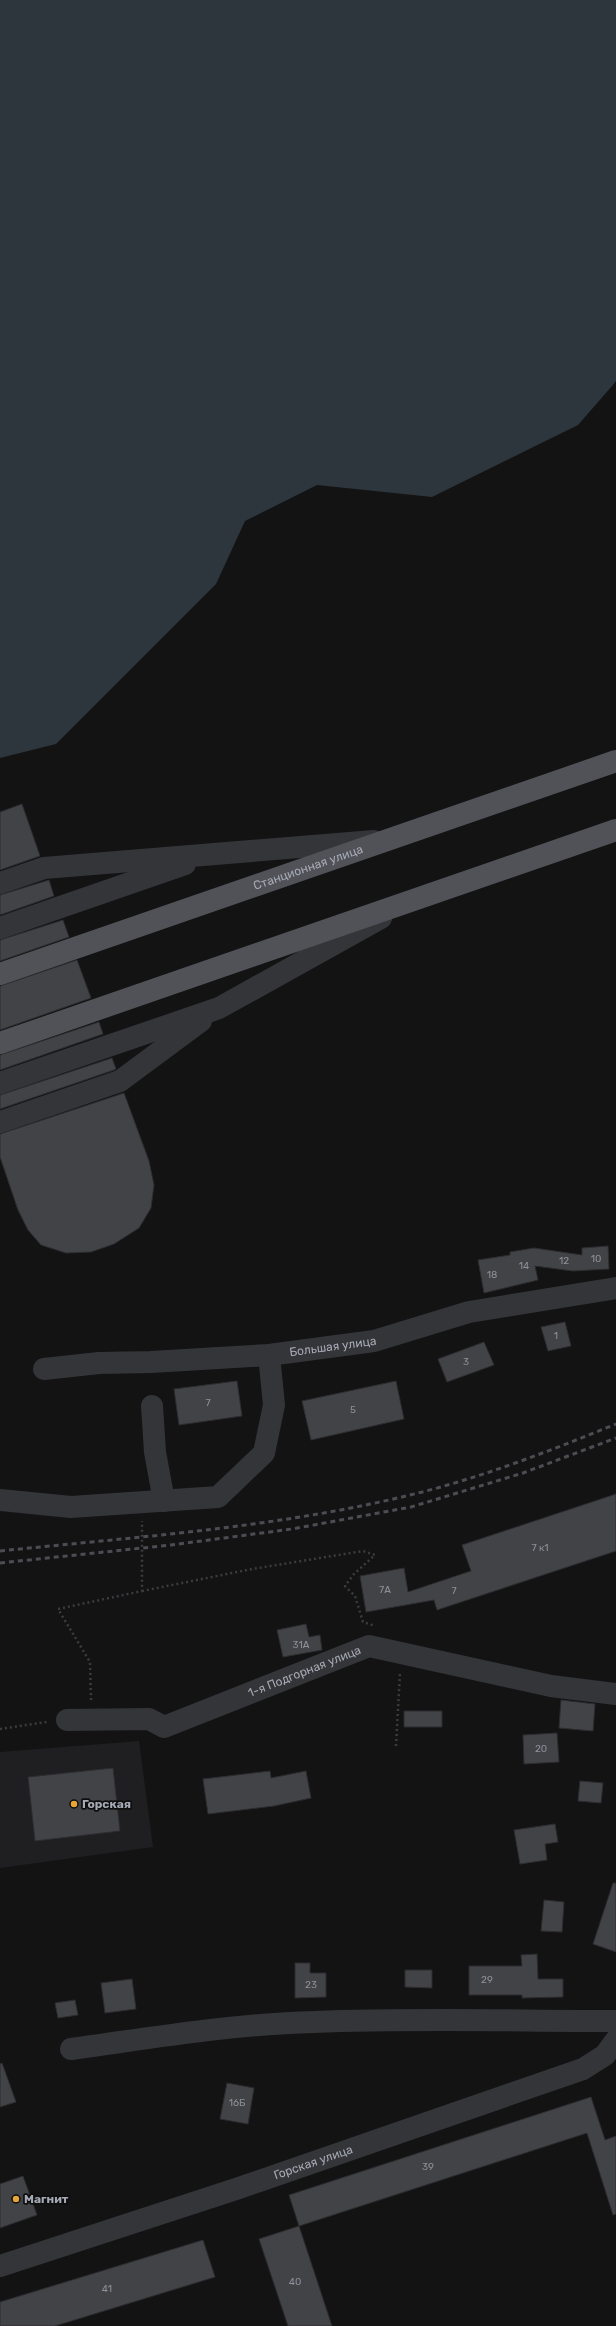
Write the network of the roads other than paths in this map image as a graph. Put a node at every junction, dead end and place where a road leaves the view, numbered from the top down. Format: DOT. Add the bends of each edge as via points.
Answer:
graph roads {
  1 [pos="616,761"];
  2 [pos="616,830"];
  3 [pos="389,840"];
  4 [pos="217,854"];
  5 [pos="0,883"];
  6 [pos="413,900"];
  7 [pos="0,928"];
  8 [pos="0,974"];
  9 [pos="219,1008"];
  10 [pos="0,1043"];
  11 [pos="0,1084"];
  12 [pos="0,1122"];
  13 [pos="616,1288"];
  14 [pos="269,1355"];
  15 [pos="44,1369"];
  16 [pos="152,1406"];
  17 [pos="0,1500"];
  18 [pos="164,1501"];
  19 [pos="616,1694"];
  20 [pos="67,1720"];
  21 [pos="616,2021"];
  22 [pos="616,2040"];
  23 [pos="71,2050"];
  24 [pos="0,2266"];
  1 -- 3 [label="main road, Станционная улица"];
  2 -- 6 [label="main road"];
  3 -- 4 [label="street"];
  3 -- 8 [label="main road, Станционная улица"];
  4 -- 5 [label="street" via="44,868"];
  4 -- 7 [label="street"];
  6 -- 9 [label="street"];
  6 -- 10 [label="main road"];
  9 -- 11 [label="street"];
  9 -- 12 [label="street" via="120,1081"];
  13 -- 14 [label="street, Большая улица" via="468,1312 374,1341"];
  14 -- 15 [label="street, Большая улица" via="99,1363"];
  14 -- 18 [label="street" via="274,1405 264,1454 218,1497"];
  16 -- 18 [label="street" via="155,1452"];
  17 -- 18 [label="street" via="71,1507"];
  19 -- 20 [label="street, 1-я Подгорная улица" via="551,1686 369,1646 164,1727 148,1719"];
  21 -- 23 [label="street" via="313,2022 192,2032"];
  22 -- 24 [label="street, Горская улица" via="604,2055 583,2069 236,2189"];
}
